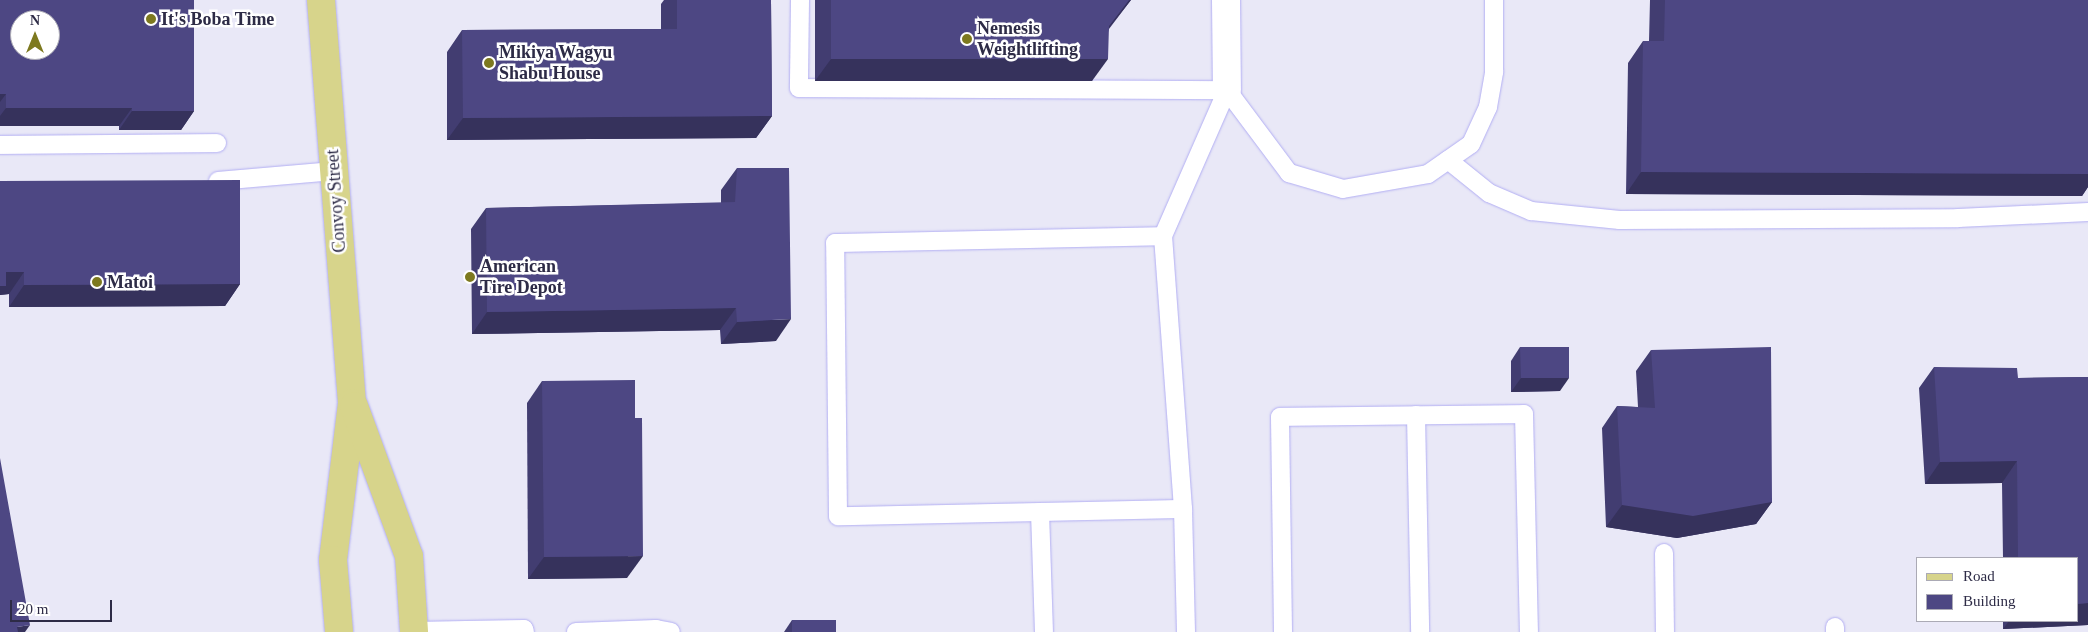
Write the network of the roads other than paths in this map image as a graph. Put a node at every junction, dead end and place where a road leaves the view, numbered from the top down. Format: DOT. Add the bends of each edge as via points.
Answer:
graph roads {
  1 [pos="321,0"];
  2 [pos="800,0"];
  3 [pos="1226,0"];
  4 [pos="1494,0"];
  5 [pos="1227,90"];
  6 [pos="217,143"];
  7 [pos="0,145"];
  8 [pos="1448,160"];
  9 [pos="334,171"];
  10 [pos="198,181"];
  11 [pos="2088,212"];
  12 [pos="1163,236"];
  13 [pos="352,403"];
  14 [pos="1416,415"];
  15 [pos="1183,509"];
  16 [pos="1040,512"];
  17 [pos="1664,553"];
  18 [pos="414,631"];
  19 [pos="468,631"];
  20 [pos="338,632"];
  21 [pos="525,632"];
  22 [pos="576,632"];
  23 [pos="671,632"];
  24 [pos="1044,632"];
  25 [pos="1186,632"];
  26 [pos="1283,632"];
  27 [pos="1420,632"];
  28 [pos="1529,632"];
  29 [pos="1665,632"];
  1 -- 9 [label="main road, Convoy Street"];
  2 -- 5 [label="lane" via="799,88"];
  3 -- 5 [label="street"];
  4 -- 8 [label="lane" via="1494,72 1488,107 1471,144"];
  5 -- 8 [label="lane" via="1288,173 1343,189 1428,174"];
  5 -- 12 [label="lane"];
  6 -- 7 [label="lane"];
  8 -- 11 [label="lane" via="1489,193 1531,211 1620,220 1958,218"];
  9 -- 10 [label="lane"];
  9 -- 13 [label="main road, Convoy Street"];
  12 -- 15 [label="lane"];
  12 -- 16 [label="lane" via="835,243 838,516"];
  13 -- 18 [label="main road, Convoy Street" via="409,556"];
  13 -- 20 [label="main road, Convoy Street" via="333,560"];
  14 -- 26 [label="lane" via="1280,417"];
  14 -- 27 [label="lane"];
  14 -- 28 [label="lane" via="1524,414"];
  15 -- 16 [label="lane"];
  15 -- 25 [label="lane"];
  16 -- 24 [label="lane"];
  17 -- 29 [label="lane"];
  18 -- 19 [label="lane"];
  19 -- 21 [label="lane" via="524,629"];
  22 -- 23 [label="lane" via="656,629"];
}
